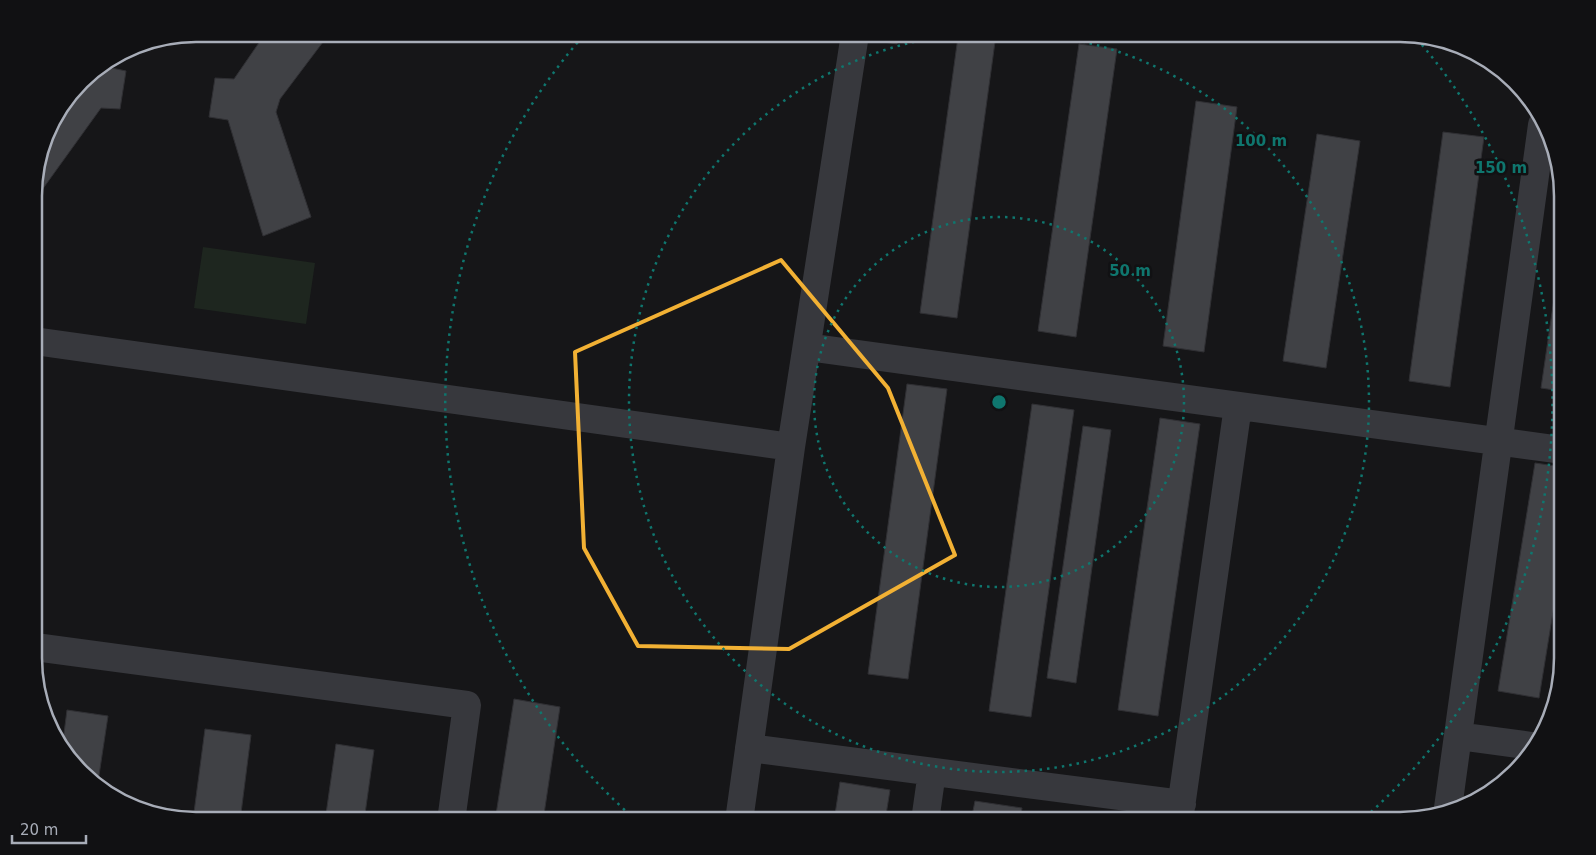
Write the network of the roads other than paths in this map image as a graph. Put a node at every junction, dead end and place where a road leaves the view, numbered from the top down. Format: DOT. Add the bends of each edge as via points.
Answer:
graph roads {
  1 [pos="854,42"];
  2 [pos="1541,135"];
  3 [pos="43,342"];
  4 [pos="807,347"];
  5 [pos="1238,406"];
  6 [pos="1498,442"];
  7 [pos="791,447"];
  8 [pos="1554,449"];
  9 [pos="42,648"];
  10 [pos="1458,736"];
  11 [pos="1527,745"];
  12 [pos="749,748"];
  13 [pos="932,772"];
  14 [pos="1449,804"];
  15 [pos="452,812"];
  16 [pos="740,812"];
  17 [pos="926,812"];
  18 [pos="1180,812"];
  1 -- 4 [label="street"];
  2 -- 6 [label="street"];
  3 -- 7 [label="street"];
  4 -- 5 [label="street"];
  4 -- 7 [label="street"];
  5 -- 6 [label="street"];
  5 -- 18 [label="street"];
  6 -- 8 [label="street"];
  6 -- 10 [label="street"];
  7 -- 12 [label="street"];
  9 -- 15 [label="street" via="468,705"];
  10 -- 11 [label="street"];
  10 -- 14 [label="street"];
  12 -- 13 [label="street"];
  12 -- 16 [label="street"];
  13 -- 17 [label="street"];
  13 -- 18 [label="street"];
}
